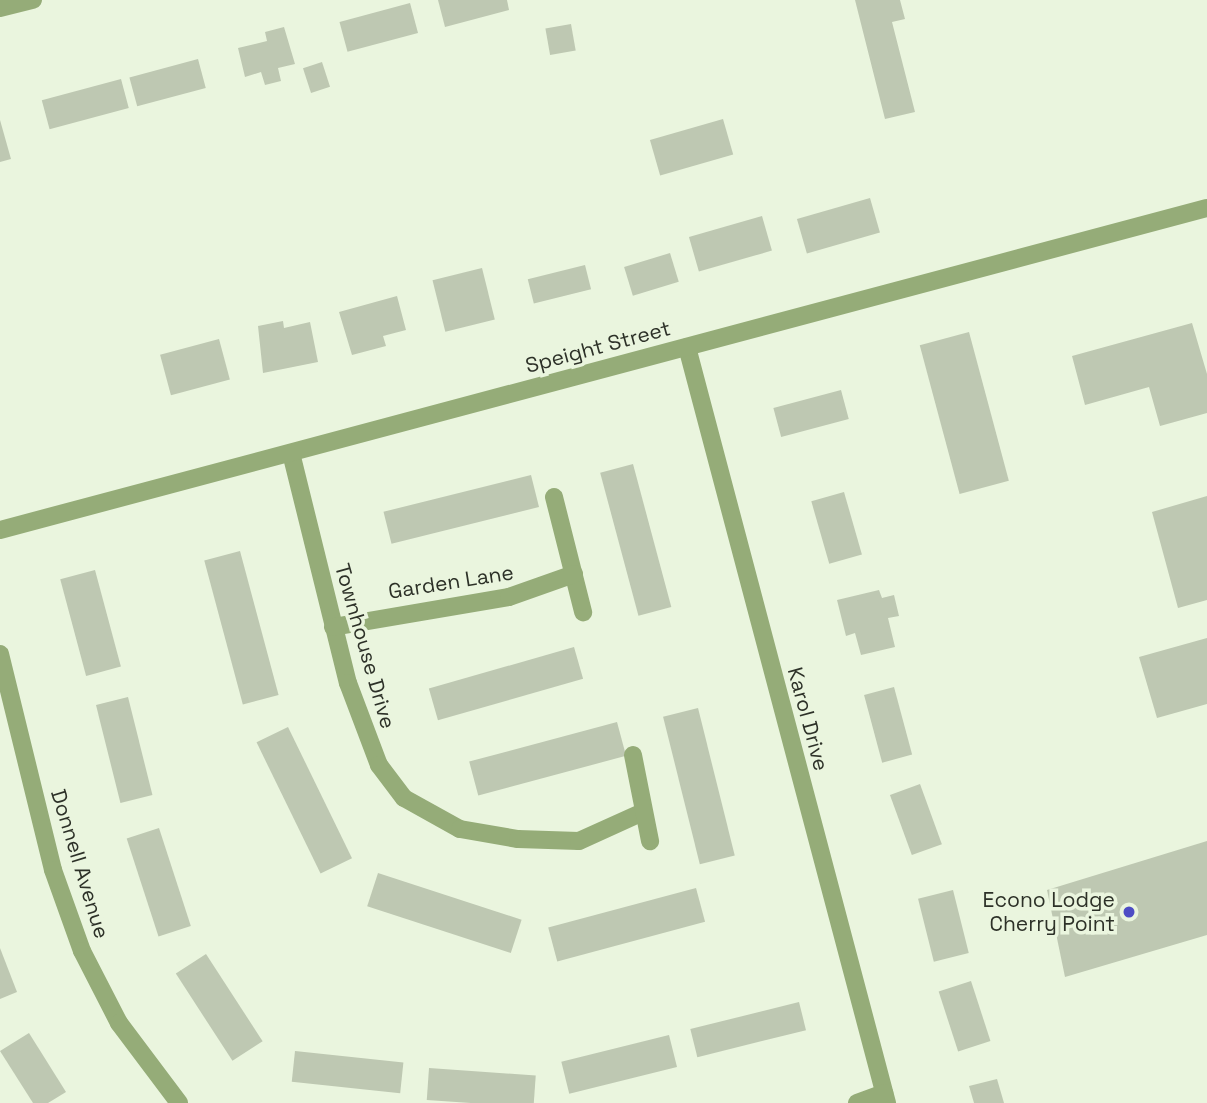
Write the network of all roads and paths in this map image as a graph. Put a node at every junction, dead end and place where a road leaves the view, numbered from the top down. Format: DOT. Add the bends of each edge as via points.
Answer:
graph roads {
  1 [pos="33,0"];
  2 [pos="0,8"];
  3 [pos="1207,208"];
  4 [pos="687,347"];
  5 [pos="290,453"];
  6 [pos="554,497"];
  7 [pos="0,530"];
  8 [pos="574,574"];
  9 [pos="583,612"];
  10 [pos="333,627"];
  11 [pos="0,654"];
  12 [pos="633,755"];
  13 [pos="643,812"];
  14 [pos="650,841"];
  15 [pos="886,1098"];
  16 [pos="179,1103"];
  17 [pos="857,1103"];
  1 -- 2 [label="street"];
  3 -- 4 [label="street, Speight Street"];
  4 -- 5 [label="street, Speight Street"];
  4 -- 15 [label="street, Karol Drive"];
  5 -- 7 [label="street, Speight Street"];
  5 -- 10 [label="street, Townhouse Drive"];
  6 -- 8 [label="street"];
  8 -- 9 [label="street"];
  8 -- 10 [label="street, Garden Lane" via="509,597"];
  10 -- 13 [label="street, Townhouse Drive" via="370,746 390,782 421,811 481,833 579,841"];
  11 -- 16 [label="street, Donnell Avenue" via="54,870 82,951 119,1023"];
  12 -- 13 [label="street"];
  13 -- 14 [label="street"];
  15 -- 17 [label="street"];
}
